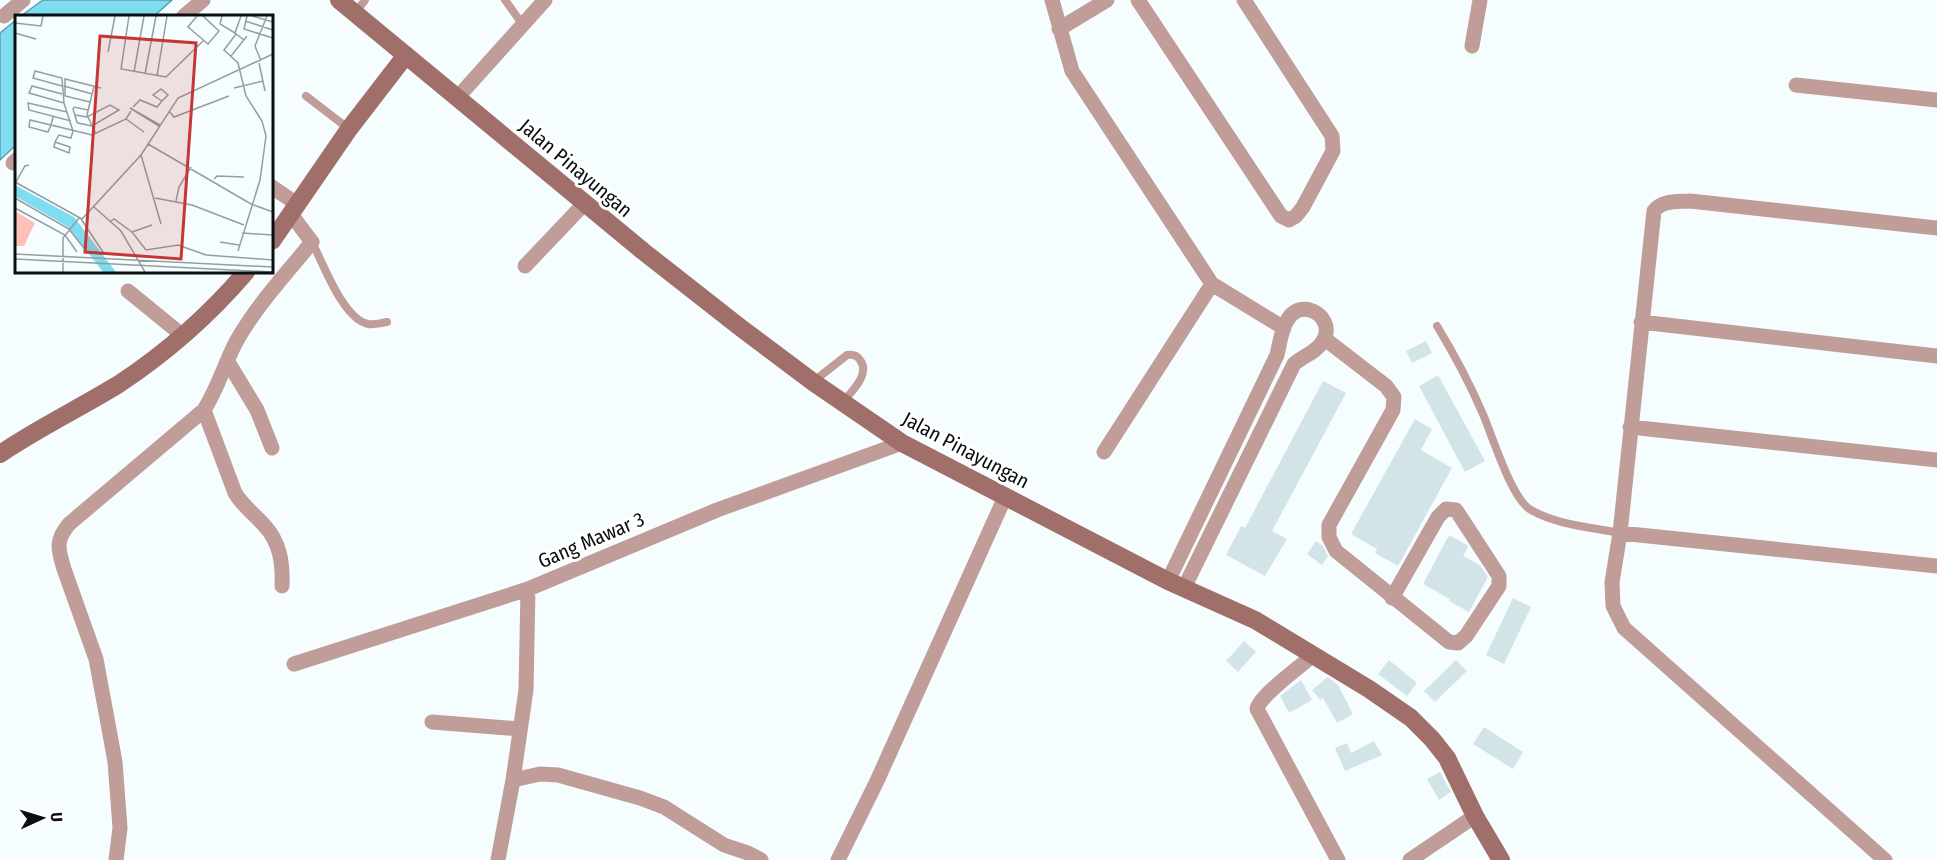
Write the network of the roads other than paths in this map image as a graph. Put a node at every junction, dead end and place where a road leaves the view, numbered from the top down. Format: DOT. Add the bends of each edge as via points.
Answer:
graph roads {
  1 [pos="23,0"];
  2 [pos="204,0"];
  3 [pos="339,0"];
  4 [pos="505,0"];
  5 [pos="546,0"];
  6 [pos="1052,0"];
  7 [pos="1107,0"];
  8 [pos="1138,0"];
  9 [pos="1244,0"];
  10 [pos="1480,0"];
  11 [pos="360,7"];
  12 [pos="185,15"];
  13 [pos="4,16"];
  14 [pos="523,24"];
  15 [pos="1059,29"];
  16 [pos="1472,46"];
  17 [pos="406,55"];
  18 [pos="1796,85"];
  19 [pos="306,96"];
  20 [pos="457,98"];
  21 [pos="1937,100"];
  22 [pos="349,129"];
  23 [pos="273,188"];
  24 [pos="584,204"];
  25 [pos="294,208"];
  26 [pos="1937,228"];
  27 [pos="273,240"];
  28 [pos="312,242"];
  29 [pos="525,266"];
  30 [pos="245,273"];
  31 [pos="1212,284"];
  32 [pos="128,291"];
  33 [pos="387,322"];
  34 [pos="1641,322"];
  35 [pos="1437,326"];
  36 [pos="1284,328"];
  37 [pos="182,335"];
  38 [pos="1325,339"];
  39 [pos="1937,356"];
  40 [pos="228,362"];
  41 [pos="1272,365"];
  42 [pos="1288,374"];
  43 [pos="813,382"];
  44 [pos="843,402"];
  45 [pos="204,410"];
  46 [pos="1630,427"];
  47 [pos="902,443"];
  48 [pos="272,448"];
  49 [pos="1104,452"];
  50 [pos="0,454"];
  51 [pos="1937,460"];
  52 [pos="1005,497"];
  53 [pos="1620,533"];
  54 [pos="1937,566"];
  55 [pos="1176,585"];
  56 [pos="282,586"];
  57 [pos="528,589"];
  58 [pos="1392,598"];
  59 [pos="1312,656"];
  60 [pos="294,664"];
  61 [pos="432,722"];
  62 [pos="520,729"];
  63 [pos="513,780"];
  64 [pos="1475,816"];
  65 [pos="116,860"];
  66 [pos="498,860"];
  67 [pos="761,860"];
  68 [pos="838,860"];
  69 [pos="1338,860"];
  70 [pos="1410,860"];
  71 [pos="1501,860"];
  72 [pos="1885,860"];
  1 -- 13 [label="street"];
  2 -- 12 [label="street"];
  3 -- 11 [label="main road, Jalan Pinayungan"];
  4 -- 14 [label="lane"];
  5 -- 14 [label="street"];
  6 -- 15 [label="street"];
  7 -- 15 [label="street"];
  8 -- 9 [label="street" via="1281,216 1289,220 1303,207 1333,151 1332,136"];
  10 -- 16 [label="street"];
  11 -- 17 [label="main road, Jalan Pinayungan"];
  14 -- 20 [label="street"];
  15 -- 31 [label="street" via="1072,71"];
  17 -- 20 [label="main road, Jalan Pinayungan"];
  17 -- 22 [label="main road"];
  18 -- 21 [label="street"];
  19 -- 22 [label="lane"];
  20 -- 24 [label="main road, Jalan Pinayungan"];
  22 -- 25 [label="main road"];
  23 -- 25 [label="street"];
  24 -- 29 [label="street"];
  24 -- 43 [label="main road, Jalan Pinayungan"];
  25 -- 27 [label="main road"];
  25 -- 28 [label="street"];
  26 -- 34 [label="street" via="1690,201 1665,203 1654,211"];
  28 -- 33 [label="lane" via="344,304 355,316 369,324"];
  28 -- 40 [label="street" via="252,316"];
  30 -- 37 [label="main road"];
  31 -- 36 [label="street"];
  31 -- 49 [label="street"];
  32 -- 37 [label="street"];
  34 -- 39 [label="street"];
  34 -- 46 [label="street"];
  35 -- 53 [label="lane" via="1478,402 1513,488 1528,509 1552,520"];
  36 -- 38 [label="street" via="1296,311 1307,309 1324,319"];
  36 -- 41 [label="street"];
  37 -- 50 [label="main road" via="118,384"];
  38 -- 42 [label="street" via="1294,364"];
  38 -- 58 [label="street" via="1394,396 1393,410 1329,525 1329,537 1336,551"];
  40 -- 45 [label="street"];
  40 -- 48 [label="street" via="257,410"];
  41 -- 42 [label="street"];
  41 -- 55 [label="street"];
  42 -- 55 [label="street"];
  43 -- 44 [label="main road, Jalan Pinayungan"];
  43 -- 44 [label="lane" via="854,354 860,358 863,374"];
  44 -- 47 [label="main road, Jalan Pinayungan"];
  45 -- 56 [label="street" via="235,493 265,526 280,552"];
  45 -- 65 [label="street" via="69,524 58,542 96,659 109,729 120,828"];
  46 -- 51 [label="street"];
  46 -- 53 [label="street"];
  47 -- 52 [label="main road, Jalan Pinayungan"];
  47 -- 57 [label="street, Gang Mawar 3" via="717,510"];
  52 -- 55 [label="main road, Jalan Pinayungan"];
  52 -- 68 [label="street"];
  53 -- 54 [label="street"];
  53 -- 72 [label="street" via="1612,582 1617,616 1624,628"];
  55 -- 59 [label="main road, Jalan Pinayungan" via="1255,620"];
  57 -- 60 [label="street, Gang Mawar 3"];
  57 -- 62 [label="street" via="526,690"];
  58 -- 58 [label="street" via="1449,642 1458,643 1499,586 1499,576 1456,510 1446,509"];
  59 -- 64 [label="main road, Jalan Pinayungan" via="1368,688 1425,732 1447,758"];
  59 -- 69 [label="street" via="1258,703 1257,709"];
  61 -- 62 [label="street"];
  62 -- 63 [label="street"];
  63 -- 66 [label="street"];
  63 -- 67 [label="street" via="558,775 640,798 664,807 724,845"];
  64 -- 70 [label="street"];
  64 -- 71 [label="main road, Jalan Pinayungan"];
}
